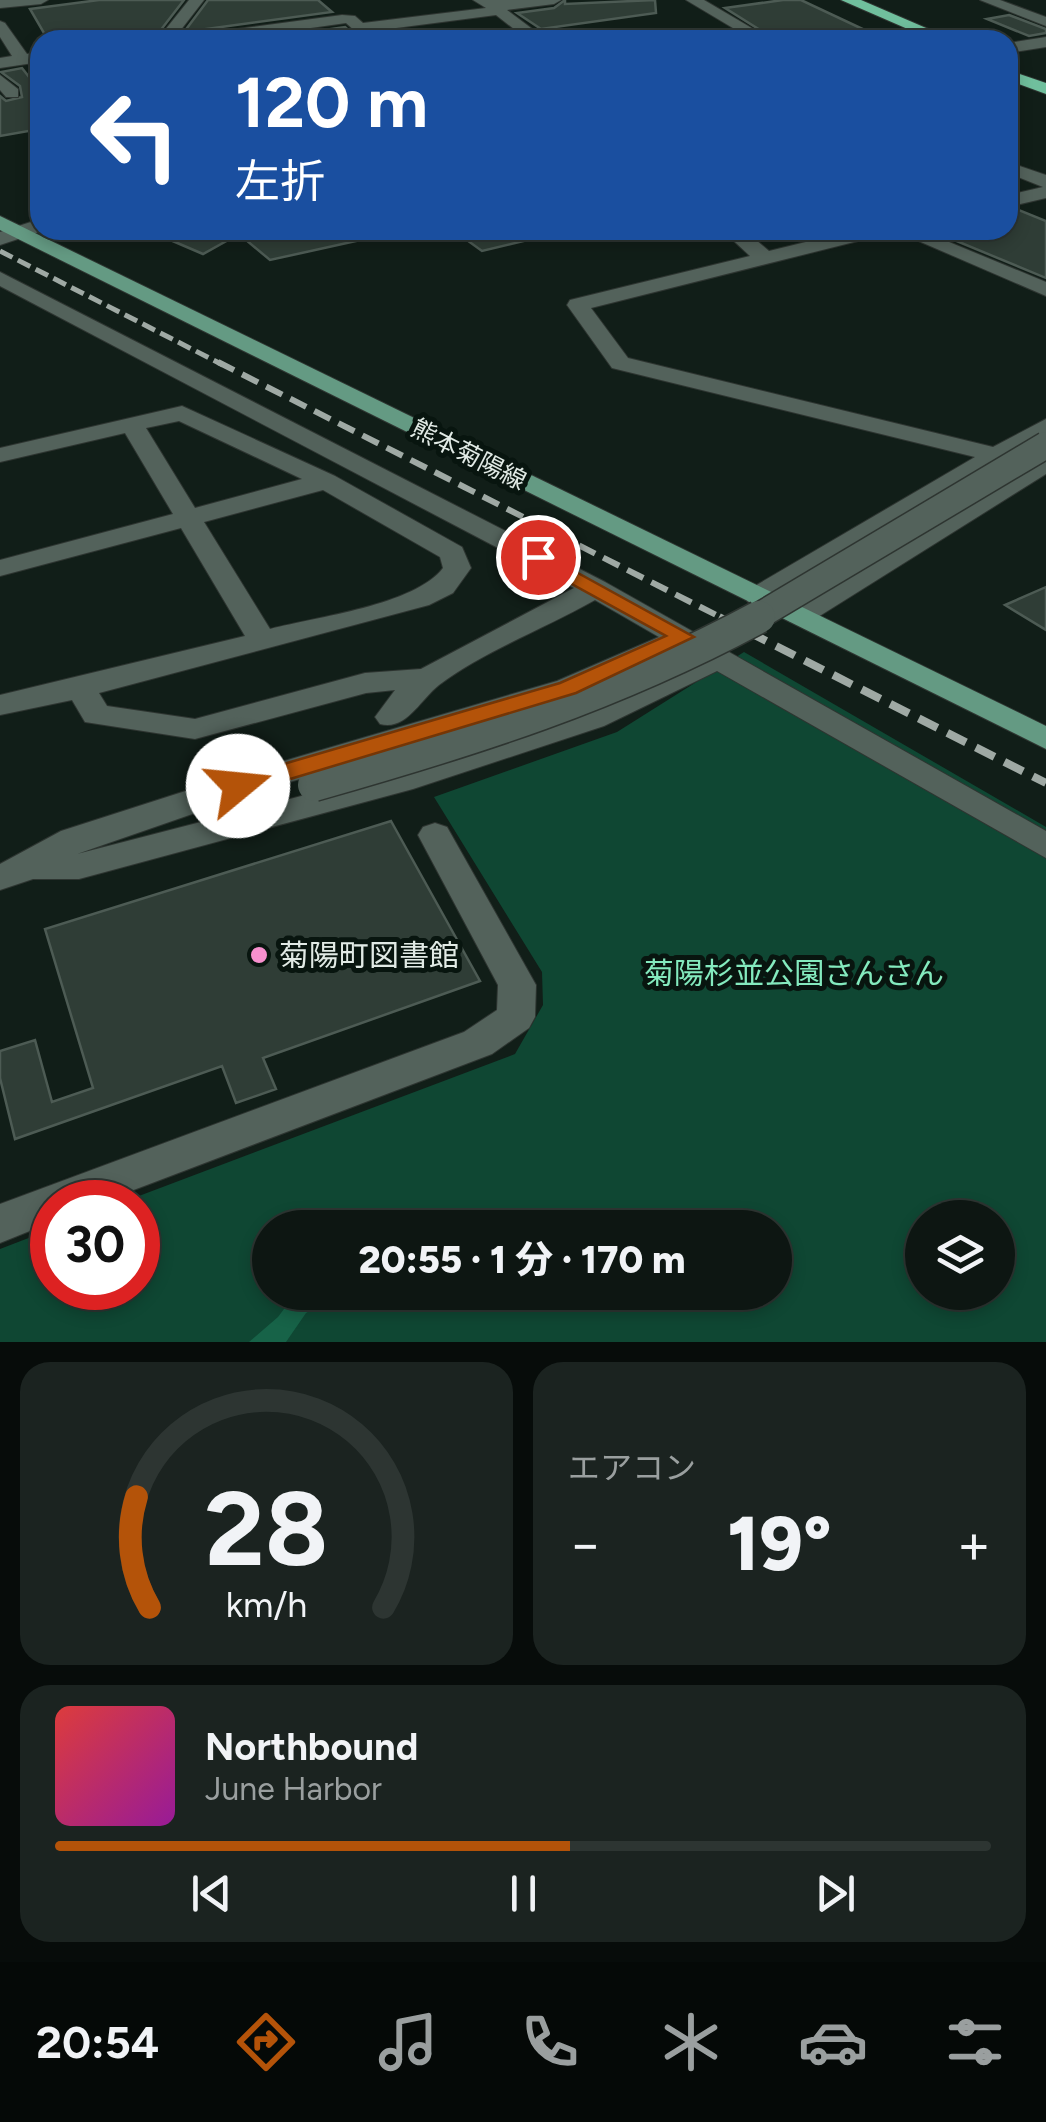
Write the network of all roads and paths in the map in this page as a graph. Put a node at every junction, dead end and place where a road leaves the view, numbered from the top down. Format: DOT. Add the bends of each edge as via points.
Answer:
graph roads {
  1 [pos="41,0"];
  2 [pos="197,0"];
  3 [pos="554,0"];
  4 [pos="693,0"];
  5 [pos="848,0"];
  6 [pos="987,0"];
  7 [pos="830,3"];
  8 [pos="0,4"];
  9 [pos="489,5"];
  10 [pos="1046,22"];
  11 [pos="0,26"];
  12 [pos="360,28"];
  13 [pos="173,30"];
  14 [pos="294,30"];
  15 [pos="362,30"];
  16 [pos="524,30"];
  17 [pos="746,30"];
  18 [pos="896,30"];
  19 [pos="922,30"];
  20 [pos="1046,42"];
  21 [pos="1018,46"];
  22 [pos="30,59"];
  23 [pos="30,62"];
  24 [pos="0,63"];
  25 [pos="1018,68"];
  26 [pos="1046,78"];
  27 [pos="1018,79"];
  28 [pos="1046,89"];
  29 [pos="1018,171"];
  30 [pos="1046,182"];
  31 [pos="1046,192"];
  32 [pos="1018,199"];
  33 [pos="35,240"];
  34 [pos="744,240"];
  35 [pos="835,240"];
  36 [pos="927,240"];
  37 [pos="764,256"];
  38 [pos="0,278"];
  39 [pos="1046,290"];
  40 [pos="132,425"];
  41 [pos="1046,426"];
  42 [pos="1046,445"];
  43 [pos="993,454"];
  44 [pos="0,455"];
  45 [pos="1046,463"];
  46 [pos="326,481"];
  47 [pos="192,518"];
  48 [pos="0,568"];
  49 [pos="595,588"];
  50 [pos="758,596"];
  51 [pos="800,616"];
  52 [pos="683,637"];
  53 [pos="261,638"];
  54 [pos="719,658"];
  55 [pos="430,678"];
  56 [pos="81,688"];
  57 [pos="0,704"];
  58 [pos="390,717"];
  59 [pos="1046,738"];
  60 [pos="435,835"];
  61 [pos="1046,846"];
  62 [pos="14,872"];
  63 [pos="115,1180"];
  64 [pos="30,1212"];
  65 [pos="0,1224"];
  1 -- 8 [label="street"];
  2 -- 13 [label="street"];
  3 -- 9 [label="street"];
  4 -- 17 [label="street"];
  5 -- 19 [label="highway"];
  6 -- 10 [label="street"];
  7 -- 18 [label="highway"];
  9 -- 12 [label="street"];
  9 -- 16 [label="street"];
  11 -- 22 [label="street"];
  12 -- 14 [label="street" via="342,19"];
  12 -- 15 [label="street"];
  20 -- 21 [label="street"];
  23 -- 24 [label="street"];
  25 -- 26 [label="highway"];
  27 -- 28 [label="highway"];
  29 -- 30 [label="street"];
  31 -- 32 [label="street"];
  33 -- 50 [label="main road, 熊本菊陽線"];
  34 -- 37 [label="street"];
  35 -- 37 [label="street"];
  36 -- 39 [label="street"];
  37 -- 43 [label="street" via="578,305 620,364"];
  38 -- 49 [label="street"];
  40 -- 44 [label="street"];
  40 -- 46 [label="street" via="182,414"];
  40 -- 47 [label="street"];
  41 -- 43 [label="street"];
  42 -- 62 [label="street, bridge" via="772,607 574,704"];
  43 -- 50 [label="street"];
  45 -- 51 [label="street"];
  46 -- 47 [label="street"];
  46 -- 53 [label="street" via="452,554 457,568 443,587 419,599"];
  47 -- 48 [label="street"];
  47 -- 53 [label="street"];
  49 -- 52 [label="street"];
  49 -- 55 [label="street"];
  50 -- 51 [label="main road, 熊本菊陽線"];
  51 -- 59 [label="main road, 熊本菊陽線"];
  52 -- 54 [label="street"];
  52 -- 62 [label="street" via="568,688 72,840"];
  53 -- 56 [label="street"];
  54 -- 61 [label="street"];
  54 -- 62 [label="street" via="592,718 401,781 80,866"];
  55 -- 56 [label="street" via="365,682 195,729 96,715"];
  55 -- 58 [label="street" via="401,698"];
  56 -- 57 [label="street"];
  60 -- 63 [label="street" via="517,985 516,1017 478,1043"];
  64 -- 65 [label="street"];
}
